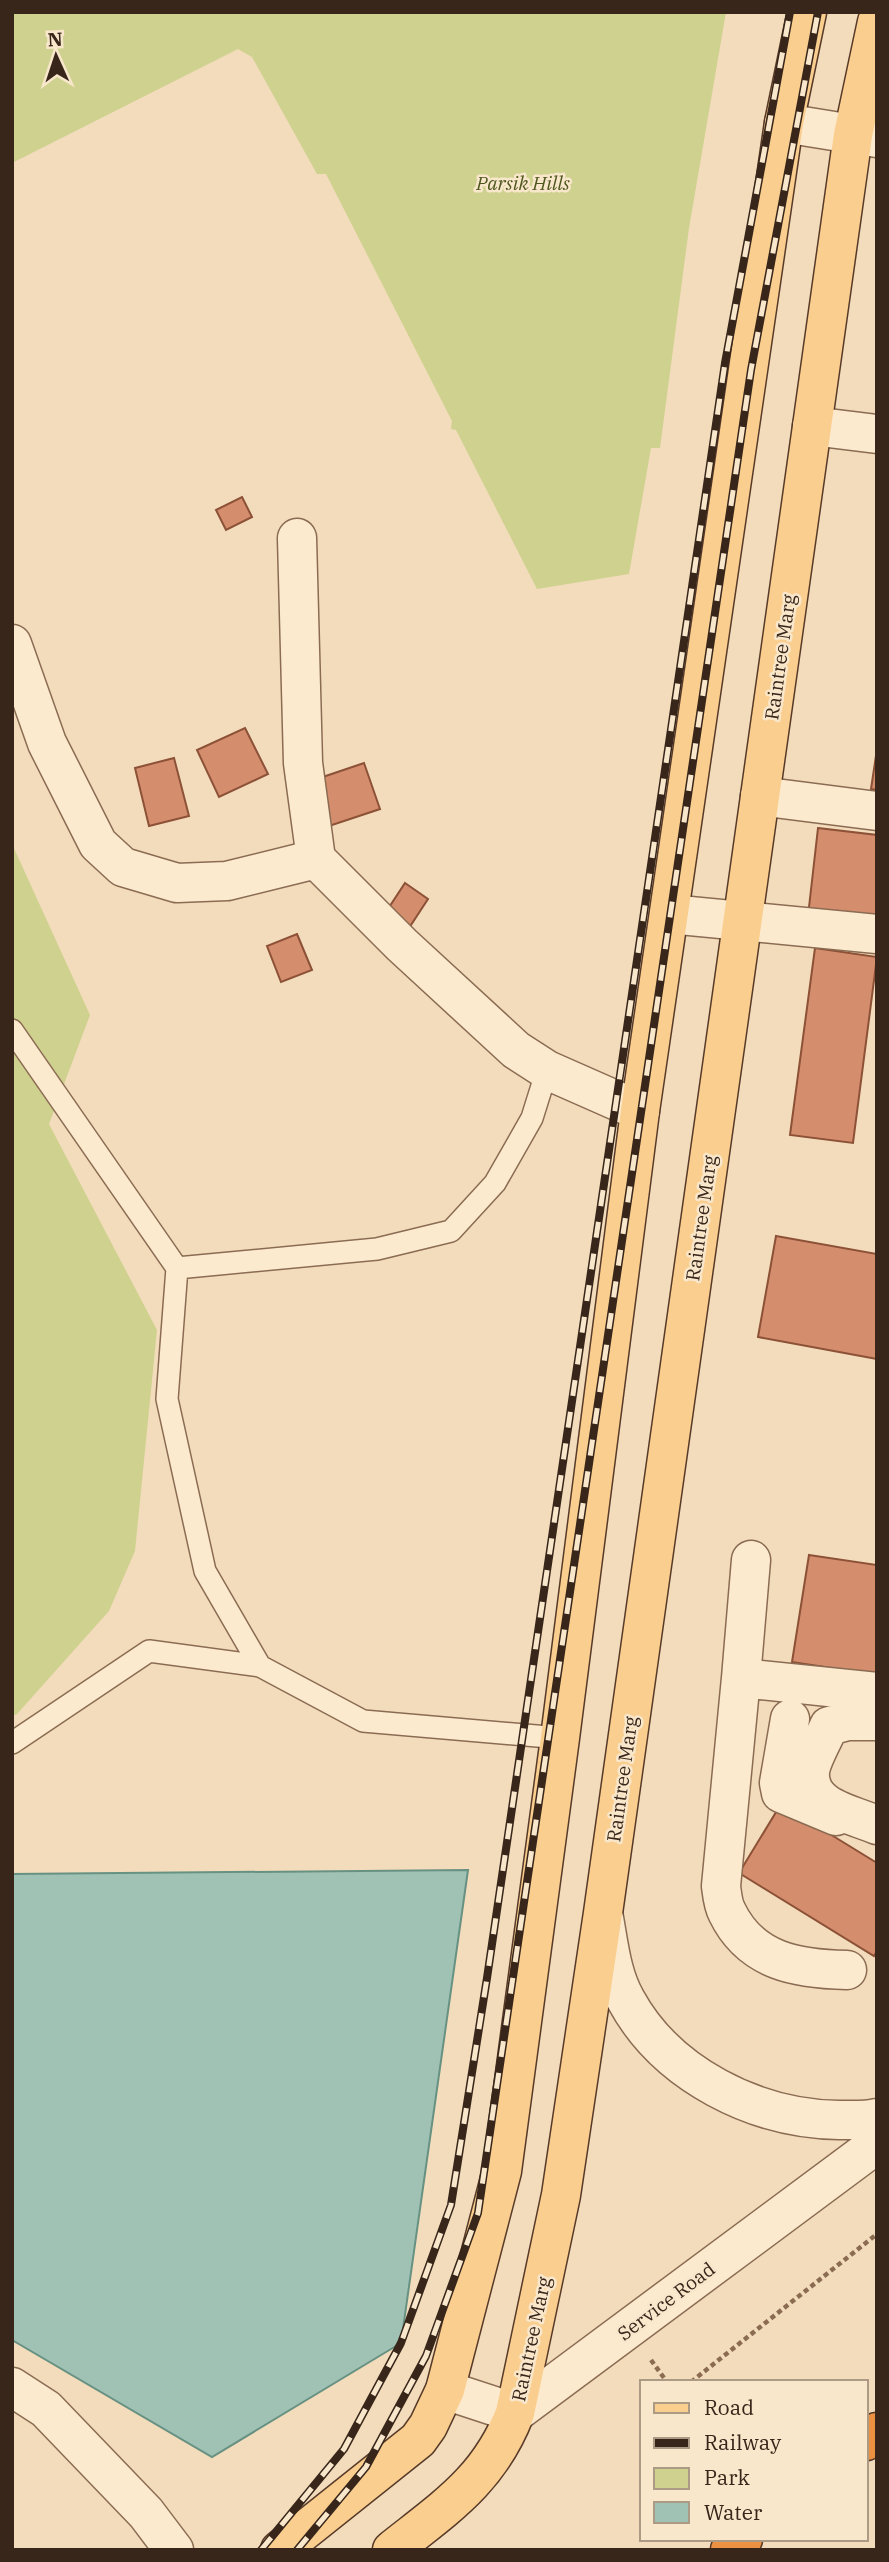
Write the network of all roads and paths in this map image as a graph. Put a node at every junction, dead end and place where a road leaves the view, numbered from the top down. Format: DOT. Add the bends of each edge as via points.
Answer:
graph roads {
  1 [pos="807,12"];
  2 [pos="877,22"];
  3 [pos="784,123"];
  4 [pos="865,136"];
  5 [pos="812,426"];
  6 [pos="877,434"];
  7 [pos="297,538"];
  8 [pos="12,644"];
  9 [pos="760,796"];
  10 [pos="877,811"];
  11 [pos="316,859"];
  12 [pos="668,914"];
  13 [pos="742,922"];
  14 [pos="877,934"];
  15 [pos="12,1030"];
  16 [pos="547,1070"];
  17 [pos="639,1111"];
  18 [pos="177,1268"];
  19 [pos="751,1560"];
  20 [pos="260,1666"];
  21 [pos="741,1678"];
  22 [pos="877,1692"];
  23 [pos="790,1718"];
  24 [pos="877,1721"];
  25 [pos="561,1738"];
  26 [pos="12,1743"];
  27 [pos="877,1825"];
  28 [pos="877,1833"];
  29 [pos="603,1913"];
  30 [pos="847,1970"];
  31 [pos="877,2118"];
  32 [pos="877,2144"];
  33 [pos="877,2234"];
  34 [pos="694,2380"];
  35 [pos="12,2387"];
  36 [pos="444,2390"];
  37 [pos="515,2413"];
  38 [pos="174,2550"];
  39 [pos="280,2550"];
  40 [pos="392,2550"];
  1 -- 3 [label="main road"];
  2 -- 4 [label="main road, Raintree Marg"];
  3 -- 4 [label="street"];
  3 -- 12 [label="main road"];
  4 -- 5 [label="main road, Raintree Marg"];
  5 -- 6 [label="street"];
  5 -- 9 [label="main road, Raintree Marg"];
  7 -- 11 [label="street" via="303,763"];
  8 -- 11 [label="street" via="47,743 98,844 123,867 177,883 227,881"];
  9 -- 10 [label="street"];
  9 -- 13 [label="main road, Raintree Marg"];
  11 -- 16 [label="street" via="516,1050"];
  12 -- 13 [label="street"];
  12 -- 17 [label="main road"];
  13 -- 14 [label="street"];
  13 -- 29 [label="main road, Raintree Marg"];
  15 -- 18 [label="lane"];
  16 -- 17 [label="street"];
  16 -- 18 [label="lane" via="532,1118 495,1183 452,1231 377,1249"];
  17 -- 25 [label="main road"];
  18 -- 20 [label="lane" via="167,1399 205,1571"];
  19 -- 21 [label="street"];
  20 -- 25 [label="lane" via="363,1721"];
  20 -- 26 [label="lane" via="149,1651"];
  21 -- 22 [label="street"];
  21 -- 30 [label="street" via="721,1886 726,1911 741,1934 775,1961 810,1969"];
  23 -- 28 [label="street" via="781,1793"];
  24 -- 27 [label="street" via="829,1726 810,1771 814,1794 821,1802"];
  25 -- 36 [label="main road" via="502,2171"];
  29 -- 31 [label="street" via="612,1965 624,1998 664,2050 708,2084 759,2107 814,2120"];
  29 -- 37 [label="main road, Raintree Marg" via="561,2195"];
  32 -- 37 [label="street, Service Road"];
  33 -- 34 [label="path"];
  35 -- 38 [label="street" via="46,2409"];
  36 -- 37 [label="street"];
  36 -- 39 [label="main road" via="418,2440"];
  37 -- 40 [label="main road, Raintree Marg" via="507,2435 479,2477"];
}
